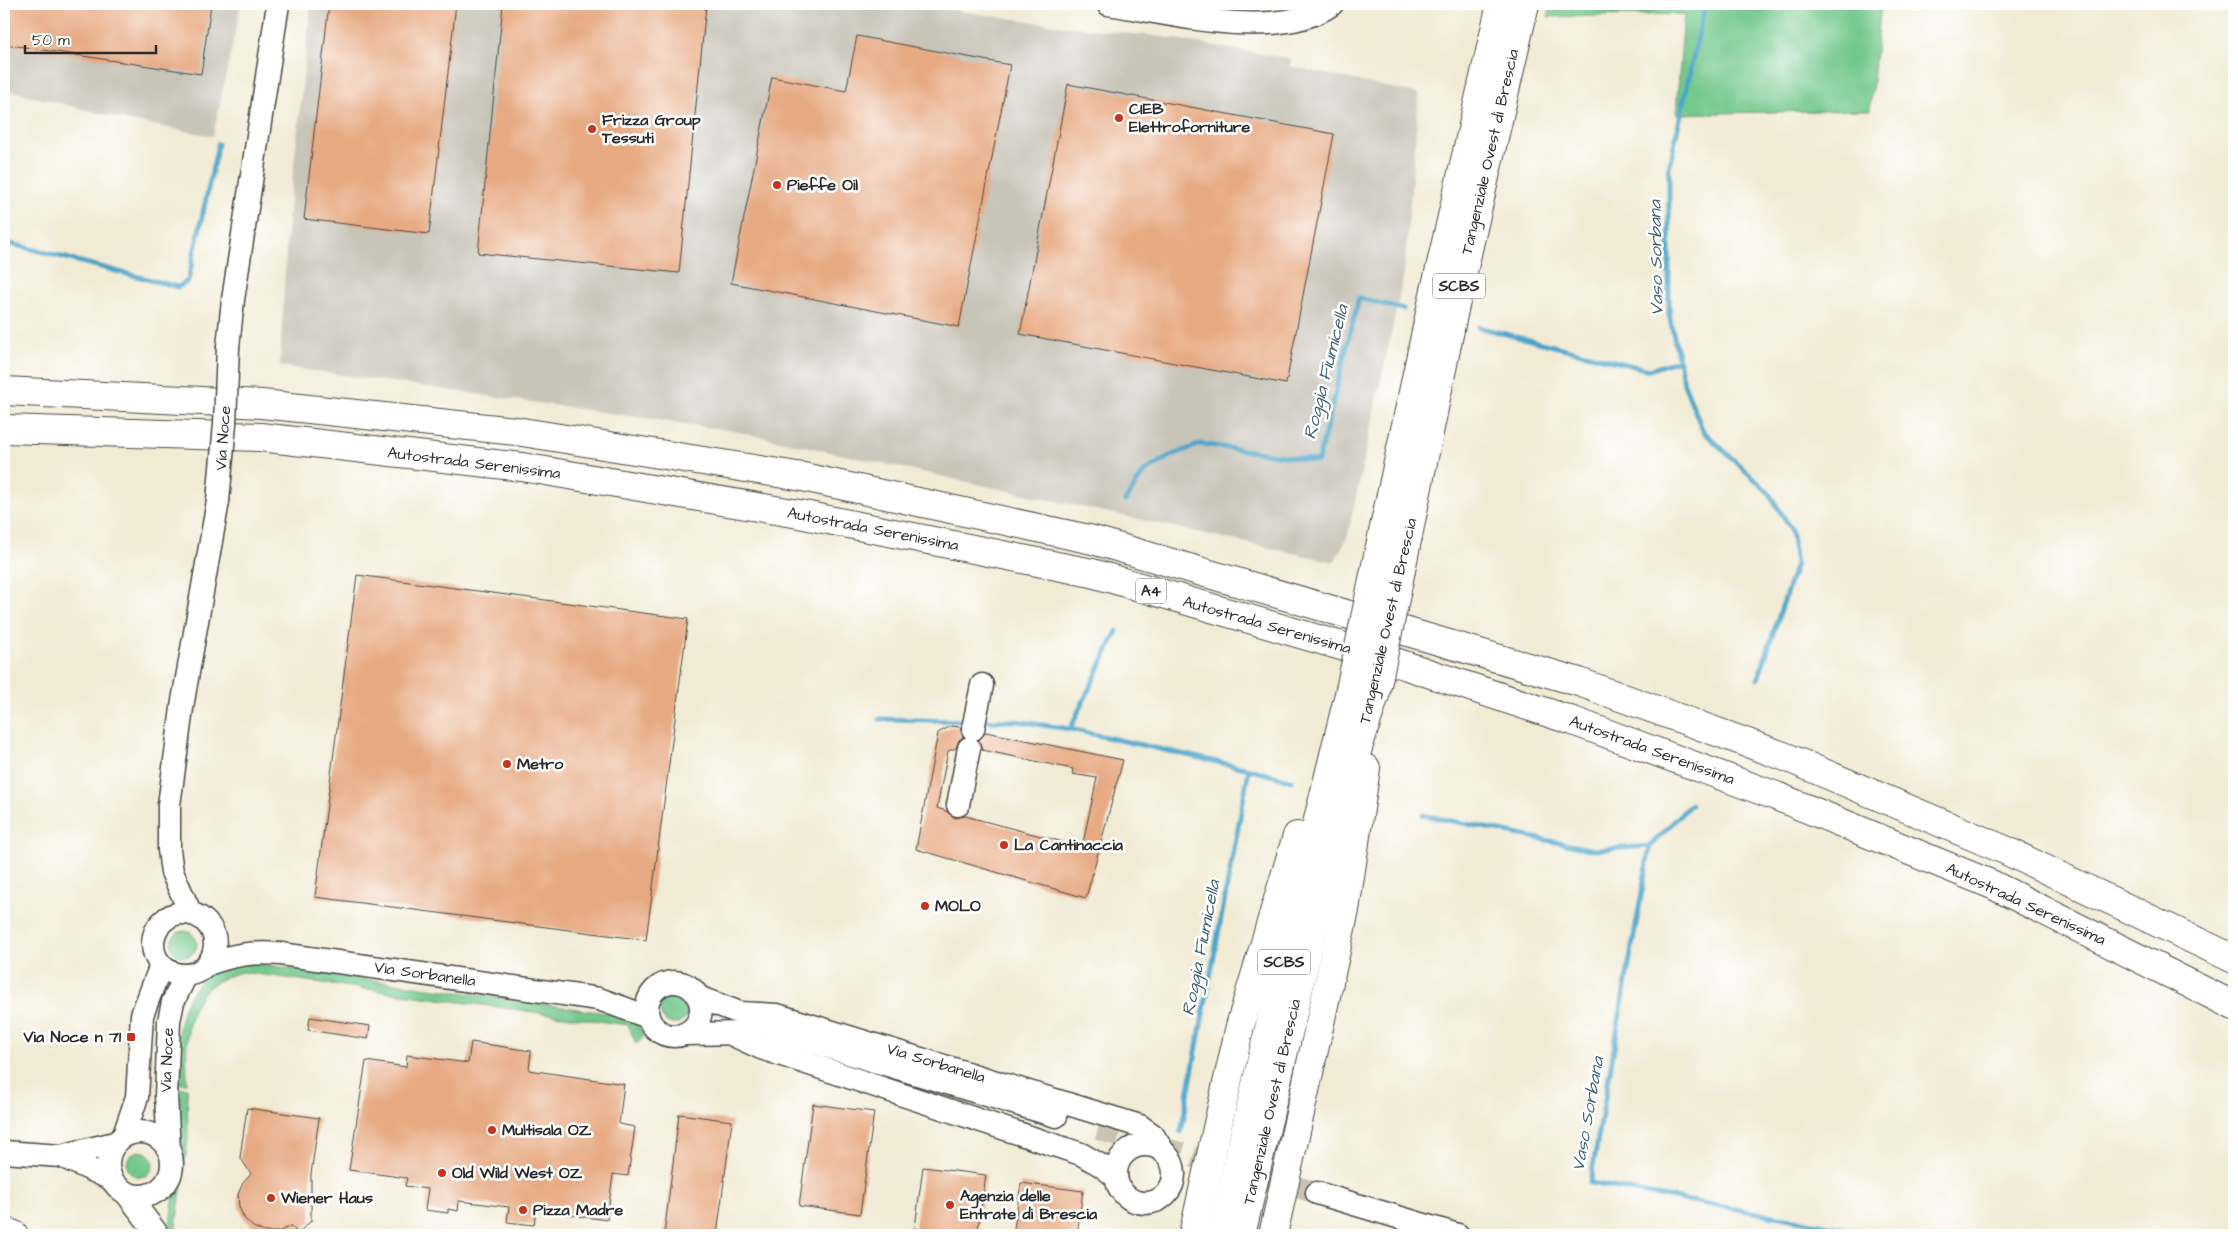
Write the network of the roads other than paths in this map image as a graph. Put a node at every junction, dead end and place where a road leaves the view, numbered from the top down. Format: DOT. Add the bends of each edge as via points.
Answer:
graph roads {
  1 [pos="278,4"];
  2 [pos="1108,4"];
  3 [pos="1332,4"];
  4 [pos="1501,4"];
  5 [pos="1525,4"];
  6 [pos="4,391"];
  7 [pos="4,429"];
  8 [pos="1389,567"];
  9 [pos="982,685"];
  10 [pos="1357,698"];
  11 [pos="958,805"];
  12 [pos="172,872"];
  13 [pos="191,914"];
  14 [pos="168,918"];
  15 [pos="210,927"];
  16 [pos="251,952"];
  17 [pos="2234,960"];
  18 [pos="208,964"];
  19 [pos="161,966"];
  20 [pos="186,975"];
  21 [pos="651,994"];
  22 [pos="698,997"];
  23 [pos="599,1000"];
  24 [pos="2232,1005"];
  25 [pos="740,1013"];
  26 [pos="648,1017"];
  27 [pos="772,1030"];
  28 [pos="685,1034"];
  29 [pos="733,1035"];
  30 [pos="1304,1093"];
  31 [pos="1098,1129"];
  32 [pos="120,1139"];
  33 [pos="169,1148"];
  34 [pos="1163,1150"];
  35 [pos="4,1152"];
  36 [pos="61,1156"];
  37 [pos="1116,1177"];
  38 [pos="118,1186"];
  39 [pos="162,1189"];
  40 [pos="1317,1193"];
  41 [pos="4,1231"];
  42 [pos="156,1234"];
  43 [pos="14,1235"];
  44 [pos="1193,1235"];
  45 [pos="1221,1235"];
  46 [pos="1241,1235"];
  47 [pos="1273,1235"];
  48 [pos="1283,1235"];
  49 [pos="1458,1235"];
  1 -- 12 [label="street, Via Noce, bridge" via="233,300 218,501 174,763 169,841"];
  2 -- 3 [label="street" via="1264,24 1290,21"];
  4 -- 8 [label="highway, Tangenziale Ovest di Brescia / SCBS" via="1433,299"];
  5 -- 8 [label="highway, Tangenziale Ovest di Brescia / SCBS" via="1454,310"];
  6 -- 17 [label="highway, Autostrada Serenissima / A4" via="262,404 516,432 803,477 1093,540 1579,682 1786,757 2005,850"];
  7 -- 24 [label="highway, Autostrada Serenissima / A4" via="260,437 522,467 799,514 1092,573 1396,662 1573,721 1776,796 1993,885"];
  8 -- 10 [label="highway, Tangenziale Ovest di Brescia / SCBS, bridge"];
  9 -- 11 [label="street"];
  10 -- 30 [label="highway" via="1345,910"];
  10 -- 44 [label="highway" via="1295,840 1240,1026"];
  10 -- 45 [label="highway, Tangenziale Ovest di Brescia / SCBS"];
  10 -- 46 [label="highway, Tangenziale Ovest di Brescia / SCBS" via="1347,782"];
  12 -- 13 [label="street, Via Noce"];
  12 -- 14 [label="street, Via Noce"];
  13 -- 14 [label="street" via="179,913"];
  13 -- 15 [label="street"];
  14 -- 19 [label="street, Via Noce" via="159,926 153,943 154,954"];
  15 -- 16 [label="street, Via Sorbanella"];
  15 -- 18 [label="street" via="214,941"];
  16 -- 18 [label="street, Via Sorbanella"];
  16 -- 23 [label="street, Via Sorbanella"];
  18 -- 20 [label="street" via="198,972"];
  19 -- 20 [label="street" via="175,974"];
  19 -- 32 [label="street, Via Noce" via="142,1014 137,1097"];
  20 -- 33 [label="street, Via Noce" via="172,1002 169,1021 166,1096"];
  21 -- 22 [label="street" via="671,982 683,984"];
  21 -- 23 [label="street, Via Sorbanella"];
  21 -- 26 [label="street" via="647,1005"];
  22 -- 25 [label="street, Via Sorbanella"];
  22 -- 28 [label="street" via="699,1018 694,1028"];
  23 -- 26 [label="street, Via Sorbanella"];
  25 -- 27 [label="street"];
  25 -- 34 [label="street, Via Sorbanella" via="777,1015 1140,1126 1153,1135"];
  26 -- 28 [label="street" via="654,1028 664,1035"];
  27 -- 29 [label="street"];
  27 -- 31 [label="street"];
  28 -- 29 [label="street" via="713,1032"];
  29 -- 37 [label="street" via="760,1048 1081,1154"];
  30 -- 47 [label="highway"];
  30 -- 48 [label="highway" via="1300,1162"];
  32 -- 33 [label="street" via="136,1132 148,1132"];
  32 -- 36 [label="street"];
  32 -- 38 [label="street" via="110,1152 108,1163"];
  33 -- 39 [label="street" via="172,1170"];
  34 -- 37 [label="street" via="1153,1145 1130,1148 1116,1166"];
  34 -- 37 [label="street" via="1170,1159 1174,1176 1168,1192 1159,1199 1148,1203 1127,1197 1119,1188"];
  35 -- 36 [label="street"];
  36 -- 38 [label="street"];
  38 -- 39 [label="street" via="146,1196"];
  38 -- 42 [label="street"];
  39 -- 42 [label="street"];
  40 -- 49 [label="street"];
  41 -- 43 [label="highway"];
}
